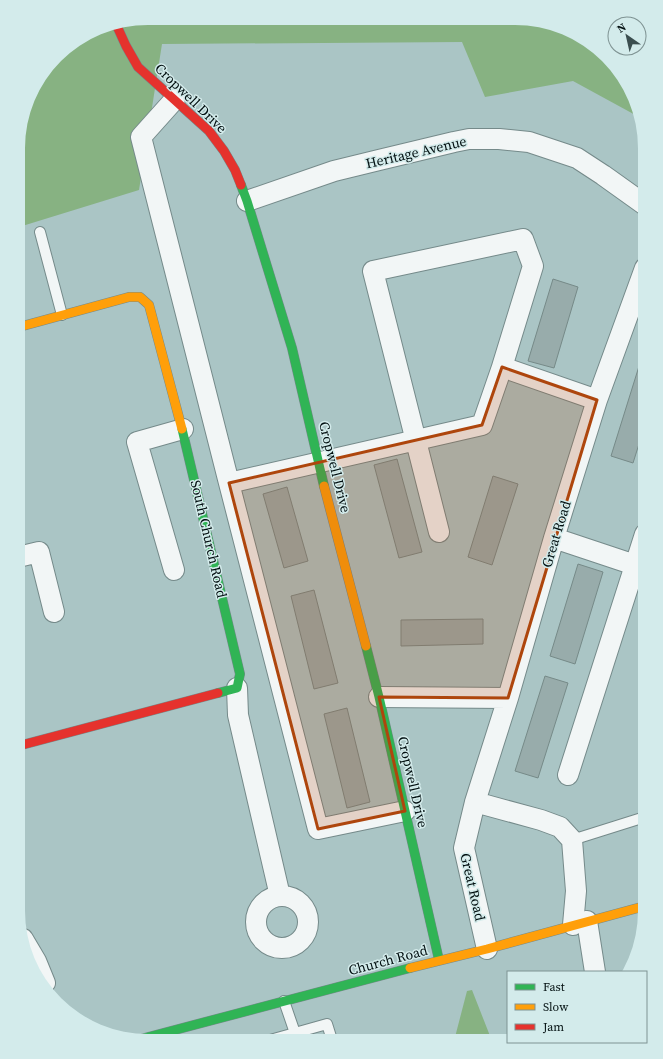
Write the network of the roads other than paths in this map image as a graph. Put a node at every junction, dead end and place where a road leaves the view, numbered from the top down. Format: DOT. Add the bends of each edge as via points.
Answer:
graph roads {
  1 [pos="118,29"];
  2 [pos="175,99"];
  3 [pos="638,200"];
  4 [pos="247,201"];
  5 [pos="40,232"];
  6 [pos="638,287"];
  7 [pos="62,315"];
  8 [pos="25,325"];
  9 [pos="502,367"];
  10 [pos="597,400"];
  11 [pos="182,429"];
  12 [pos="416,440"];
  13 [pos="318,463"];
  14 [pos="229,483"];
  15 [pos="439,532"];
  16 [pos="554,538"];
  17 [pos="25,555"];
  18 [pos="638,556"];
  19 [pos="635,565"];
  20 [pos="174,570"];
  21 [pos="54,612"];
  22 [pos="237,688"];
  23 [pos="379,696"];
  24 [pos="508,698"];
  25 [pos="25,744"];
  26 [pos="568,775"];
  27 [pos="475,802"];
  28 [pos="405,811"];
  29 [pos="638,819"];
  30 [pos="572,840"];
  31 [pos="280,896"];
  32 [pos="638,908"];
  33 [pos="580,923"];
  34 [pos="487,949"];
  35 [pos="34,957"];
  36 [pos="439,960"];
  37 [pos="40,971"];
  38 [pos="595,971"];
  39 [pos="284,1001"];
  40 [pos="295,1033"];
  41 [pos="179,1034"];
  42 [pos="291,1034"];
  43 [pos="330,1034"];
  1 -- 2 [label="street, Cropwell Drive" via="138,67"];
  2 -- 4 [label="street, Cropwell Drive" via="209,131 224,151 235,170"];
  2 -- 14 [label="street" via="141,137"];
  3 -- 4 [label="street, Heritage Avenue" via="577,158 529,142 469,139 334,171"];
  4 -- 13 [label="street, Cropwell Drive" via="292,348"];
  5 -- 7 [label="lane"];
  6 -- 10 [label="street, Great Road"];
  7 -- 8 [label="street, South Church Road"];
  7 -- 11 [label="street, South Church Road" via="129,297 140,297 150,305"];
  9 -- 10 [label="street"];
  9 -- 12 [label="street" via="482,425"];
  9 -- 12 [label="street" via="533,266 523,239 373,271"];
  10 -- 16 [label="street, Great Road"];
  11 -- 20 [label="street" via="137,442"];
  11 -- 22 [label="street, South Church Road" via="240,674"];
  12 -- 13 [label="street"];
  12 -- 15 [label="street"];
  13 -- 14 [label="street"];
  13 -- 23 [label="street, Cropwell Drive"];
  14 -- 28 [label="street" via="318,829"];
  16 -- 19 [label="street"];
  16 -- 24 [label="street, Great Road"];
  17 -- 21 [label="street" via="39,552"];
  18 -- 19 [label="street"];
  19 -- 26 [label="street"];
  22 -- 25 [label="street"];
  22 -- 31 [label="street" via="238,716"];
  23 -- 24 [label="street"];
  23 -- 28 [label="street, Cropwell Drive"];
  24 -- 27 [label="street, Great Road"];
  27 -- 30 [label="street" via="541,820 560,828"];
  27 -- 34 [label="street, Great Road" via="464,848"];
  28 -- 36 [label="street, Cropwell Drive"];
  29 -- 30 [label="lane"];
  30 -- 33 [label="street"];
  32 -- 33 [label="street, Church Road"];
  33 -- 34 [label="street, Church Road"];
  33 -- 38 [label="street"];
  34 -- 36 [label="street, Church Road"];
  35 -- 37 [label="street"];
  36 -- 39 [label="street, Church Road"];
  39 -- 40 [label="lane"];
  39 -- 41 [label="street, Church Road"];
  40 -- 42 [label="lane"];
  40 -- 43 [label="lane" via="327,1024"];
}
